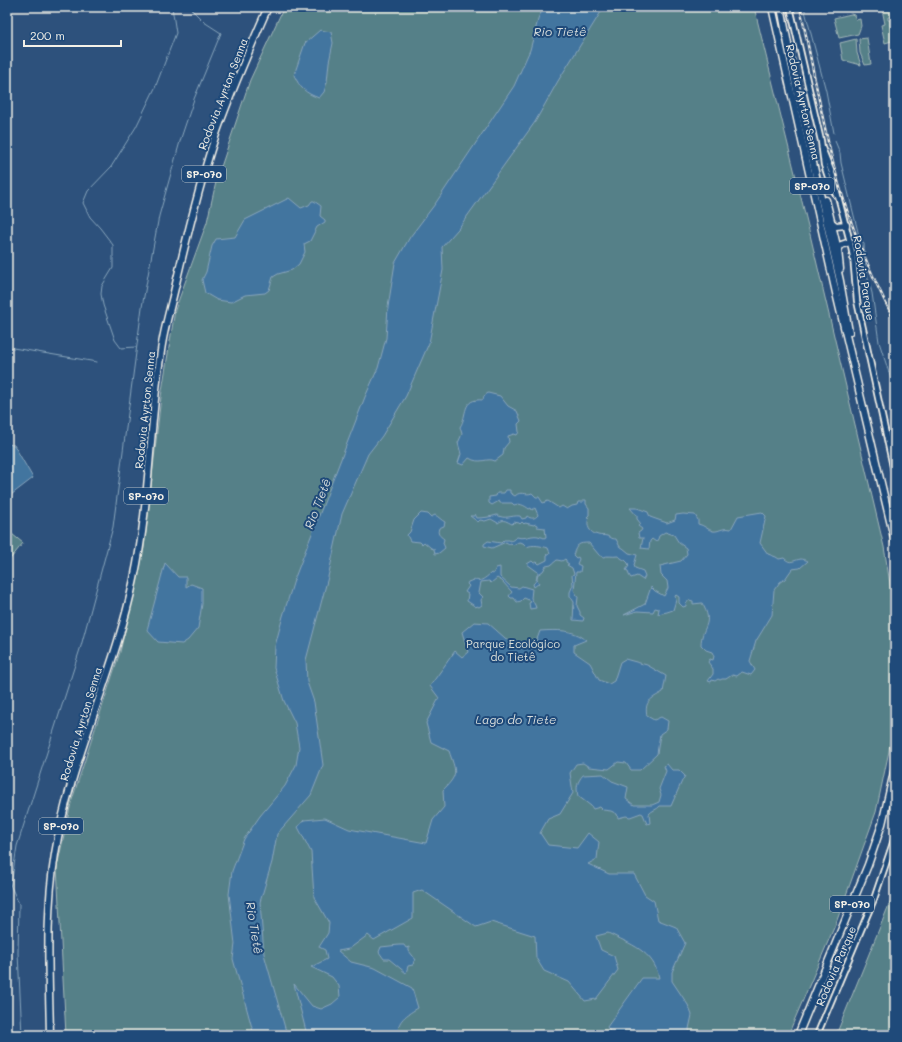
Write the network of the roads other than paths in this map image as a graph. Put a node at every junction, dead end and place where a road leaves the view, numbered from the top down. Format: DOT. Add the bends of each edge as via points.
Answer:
graph roads {
  1 [pos="268,7"];
  2 [pos="772,7"];
  3 [pos="781,7"];
  4 [pos="790,7"];
  5 [pos="813,156"];
  6 [pos="831,222"];
  7 [pos="846,225"];
  8 [pos="850,242"];
  9 [pos="838,250"];
  10 [pos="840,281"];
  11 [pos="854,364"];
  12 [pos="895,476"];
  13 [pos="895,542"];
  14 [pos="895,768"];
  15 [pos="895,837"];
  16 [pos="50,1035"];
  17 [pos="798,1035"];
  18 [pos="817,1035"];
  1 -- 16 [label="highway, Rodovia Ayrton Senna / SP-070" via="215,139 192,212 161,348 142,532 134,579 122,626 76,770 55,854 48,940"];
  2 -- 11 [label="highway, Rodovia Ayrton Senna / SP-070"];
  3 -- 5 [label="highway, Rodovia Ayrton Senna / SP-070" via="798,97"];
  4 -- 7 [label="street, Rodovia Parque" via="826,173 840,201"];
  5 -- 6 [label="highway"];
  5 -- 10 [label="highway, Rodovia Ayrton Senna / SP-070"];
  6 -- 7 [label="highway" via="836,226"];
  6 -- 9 [label="highway"];
  7 -- 8 [label="street, Rodovia Parque"];
  8 -- 9 [label="highway" via="841,245"];
  8 -- 12 [label="street, Rodovia Parque" via="857,301"];
  9 -- 10 [label="highway"];
  10 -- 11 [label="highway, Rodovia Ayrton Senna / SP-070"];
  11 -- 13 [label="highway, Rodovia Ayrton Senna / SP-070"];
  14 -- 17 [label="highway, SP-070" via="882,824 868,865"];
  15 -- 18 [label="street, Rodovia Parque" via="874,899"];
}
